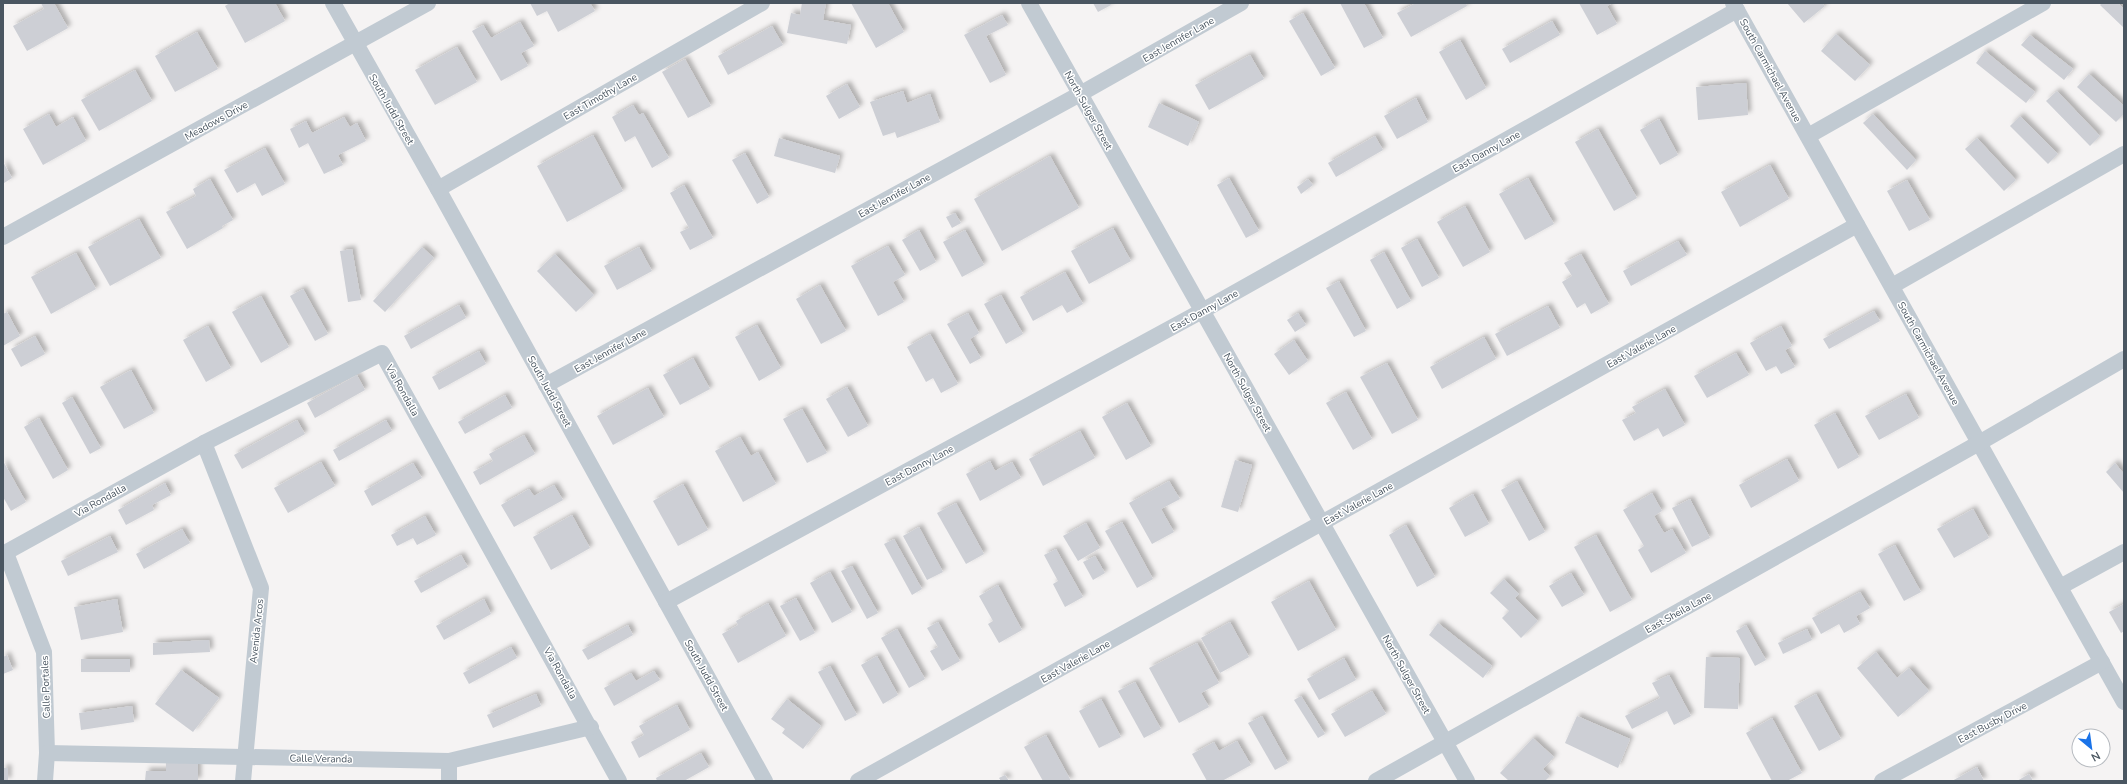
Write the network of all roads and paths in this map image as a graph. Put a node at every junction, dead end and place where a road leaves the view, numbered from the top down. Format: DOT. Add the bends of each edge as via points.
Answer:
graph roads {
  1 [pos="333,3"];
  2 [pos="428,3"];
  3 [pos="762,3"];
  4 [pos="1029,3"];
  5 [pos="1241,3"];
  6 [pos="2043,3"];
  7 [pos="1735,6"];
  8 [pos="354,44"];
  9 [pos="1080,94"];
  10 [pos="1808,136"];
  11 [pos="2124,154"];
  12 [pos="438,188"];
  13 [pos="1858,225"];
  14 [pos="3,237"];
  15 [pos="1892,286"];
  16 [pos="1202,311"];
  17 [pos="2124,359"];
  18 [pos="546,385"];
  19 [pos="204,443"];
  20 [pos="1979,443"];
  21 [pos="1322,523"];
  22 [pos="2124,552"];
  23 [pos="4,554"];
  24 [pos="2060,587"];
  25 [pos="666,602"];
  26 [pos="2102,662"];
  27 [pos="2124,702"];
  28 [pos="591,727"];
  29 [pos="1445,743"];
  30 [pos="47,753"];
  31 [pos="244,756"];
  32 [pos="449,761"];
  33 [pos="45,781"];
  34 [pos="243,781"];
  35 [pos="449,781"];
  36 [pos="620,781"];
  37 [pos="765,781"];
  38 [pos="858,781"];
  39 [pos="1376,781"];
  40 [pos="1466,781"];
  41 [pos="1882,781"];
  1 -- 8 [label="street, South Judd Street"];
  2 -- 8 [label="street, Meadows Drive"];
  3 -- 12 [label="street, East Timothy Lane"];
  4 -- 9 [label="street, North Sulger Street"];
  5 -- 9 [label="street, East Jennifer Lane"];
  6 -- 10 [label="street"];
  7 -- 10 [label="street, South Carmichael Avenue"];
  7 -- 16 [label="street, East Danny Lane"];
  8 -- 12 [label="street, South Judd Street"];
  8 -- 14 [label="street, Meadows Drive"];
  9 -- 16 [label="street, North Sulger Street"];
  9 -- 18 [label="street, East Jennifer Lane"];
  10 -- 13 [label="street, South Carmichael Avenue"];
  11 -- 15 [label="street"];
  12 -- 18 [label="street, South Judd Street"];
  13 -- 15 [label="street, South Carmichael Avenue"];
  13 -- 21 [label="street, East Valerie Lane"];
  15 -- 20 [label="street, South Carmichael Avenue"];
  16 -- 21 [label="street, North Sulger Street"];
  16 -- 25 [label="street, East Danny Lane"];
  17 -- 20 [label="street, East Sheila Lane"];
  18 -- 25 [label="street, South Judd Street"];
  19 -- 23 [label="street, Via Rondalla"];
  19 -- 28 [label="street, Via Rondalla" via="382,353"];
  19 -- 31 [label="street, Avenida Arcos" via="261,588"];
  20 -- 24 [label="street, South Carmichael Avenue"];
  20 -- 29 [label="street, East Sheila Lane"];
  21 -- 29 [label="street, North Sulger Street"];
  21 -- 38 [label="street, East Valerie Lane"];
  22 -- 24 [label="street"];
  23 -- 30 [label="street, Calle Portales" via="44,652"];
  24 -- 26 [label="street, South Carmichael Avenue"];
  25 -- 37 [label="street, South Judd Street"];
  26 -- 27 [label="street, South Carmichael Avenue"];
  26 -- 41 [label="street, East Busby Drive"];
  28 -- 32 [label="street, Calle Veranda"];
  28 -- 36 [label="street, Via Rondalla"];
  29 -- 39 [label="street, East Sheila Lane"];
  29 -- 40 [label="street, North Sulger Street"];
  30 -- 31 [label="street, Calle Veranda"];
  30 -- 33 [label="street, Calle Portales"];
  31 -- 32 [label="street, Calle Veranda"];
  31 -- 34 [label="street, Avenida Arcos"];
  32 -- 35 [label="street"];
}
